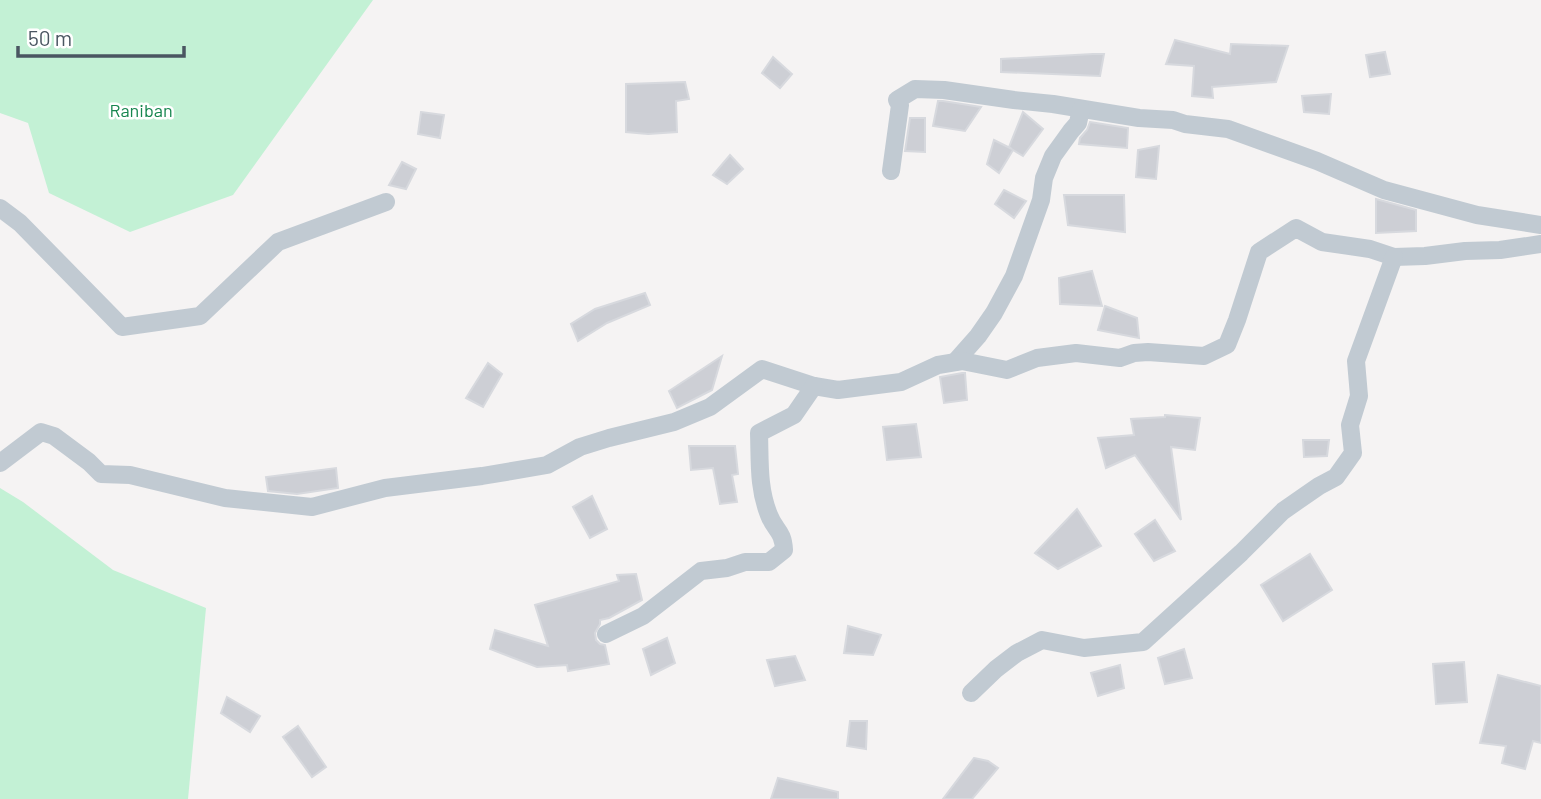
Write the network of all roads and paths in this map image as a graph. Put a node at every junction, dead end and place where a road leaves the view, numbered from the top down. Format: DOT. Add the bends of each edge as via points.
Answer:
graph roads {
  1 [pos="1081,109"];
  2 [pos="891,171"];
  3 [pos="386,202"];
  4 [pos="0,208"];
  5 [pos="1541,225"];
  6 [pos="1541,244"];
  7 [pos="1394,257"];
  8 [pos="956,362"];
  9 [pos="814,386"];
  10 [pos="0,463"];
  11 [pos="606,634"];
  12 [pos="971,693"];
  1 -- 2 [label="street" via="915,89 897,100"];
  1 -- 5 [label="street" via="1228,129 1384,190 1477,215"];
  1 -- 8 [label="street" via="1078,123 1053,156 1044,178 1041,200 1014,276 994,313"];
  3 -- 4 [label="street" via="278,242 200,316 122,327"];
  6 -- 7 [label="street"];
  7 -- 8 [label="street" via="1370,248 1322,242 1296,228 1259,252 1227,345 1204,356 1148,352 1120,358 1076,353 1037,358 1007,370"];
  7 -- 12 [label="street" via="1356,361 1359,396 1350,425 1353,453 1336,477 1283,511 1143,642 1084,648 1042,640 1007,661"];
  8 -- 9 [label="street" via="901,382 838,390"];
  9 -- 10 [label="street" via="762,369 710,407 674,422 580,447 547,465 386,488 312,507 225,498 130,475 102,474 54,436 41,432"];
  9 -- 11 [label="street" via="794,415 760,433 760,483 784,550 769,562 701,571 643,616"];
}
